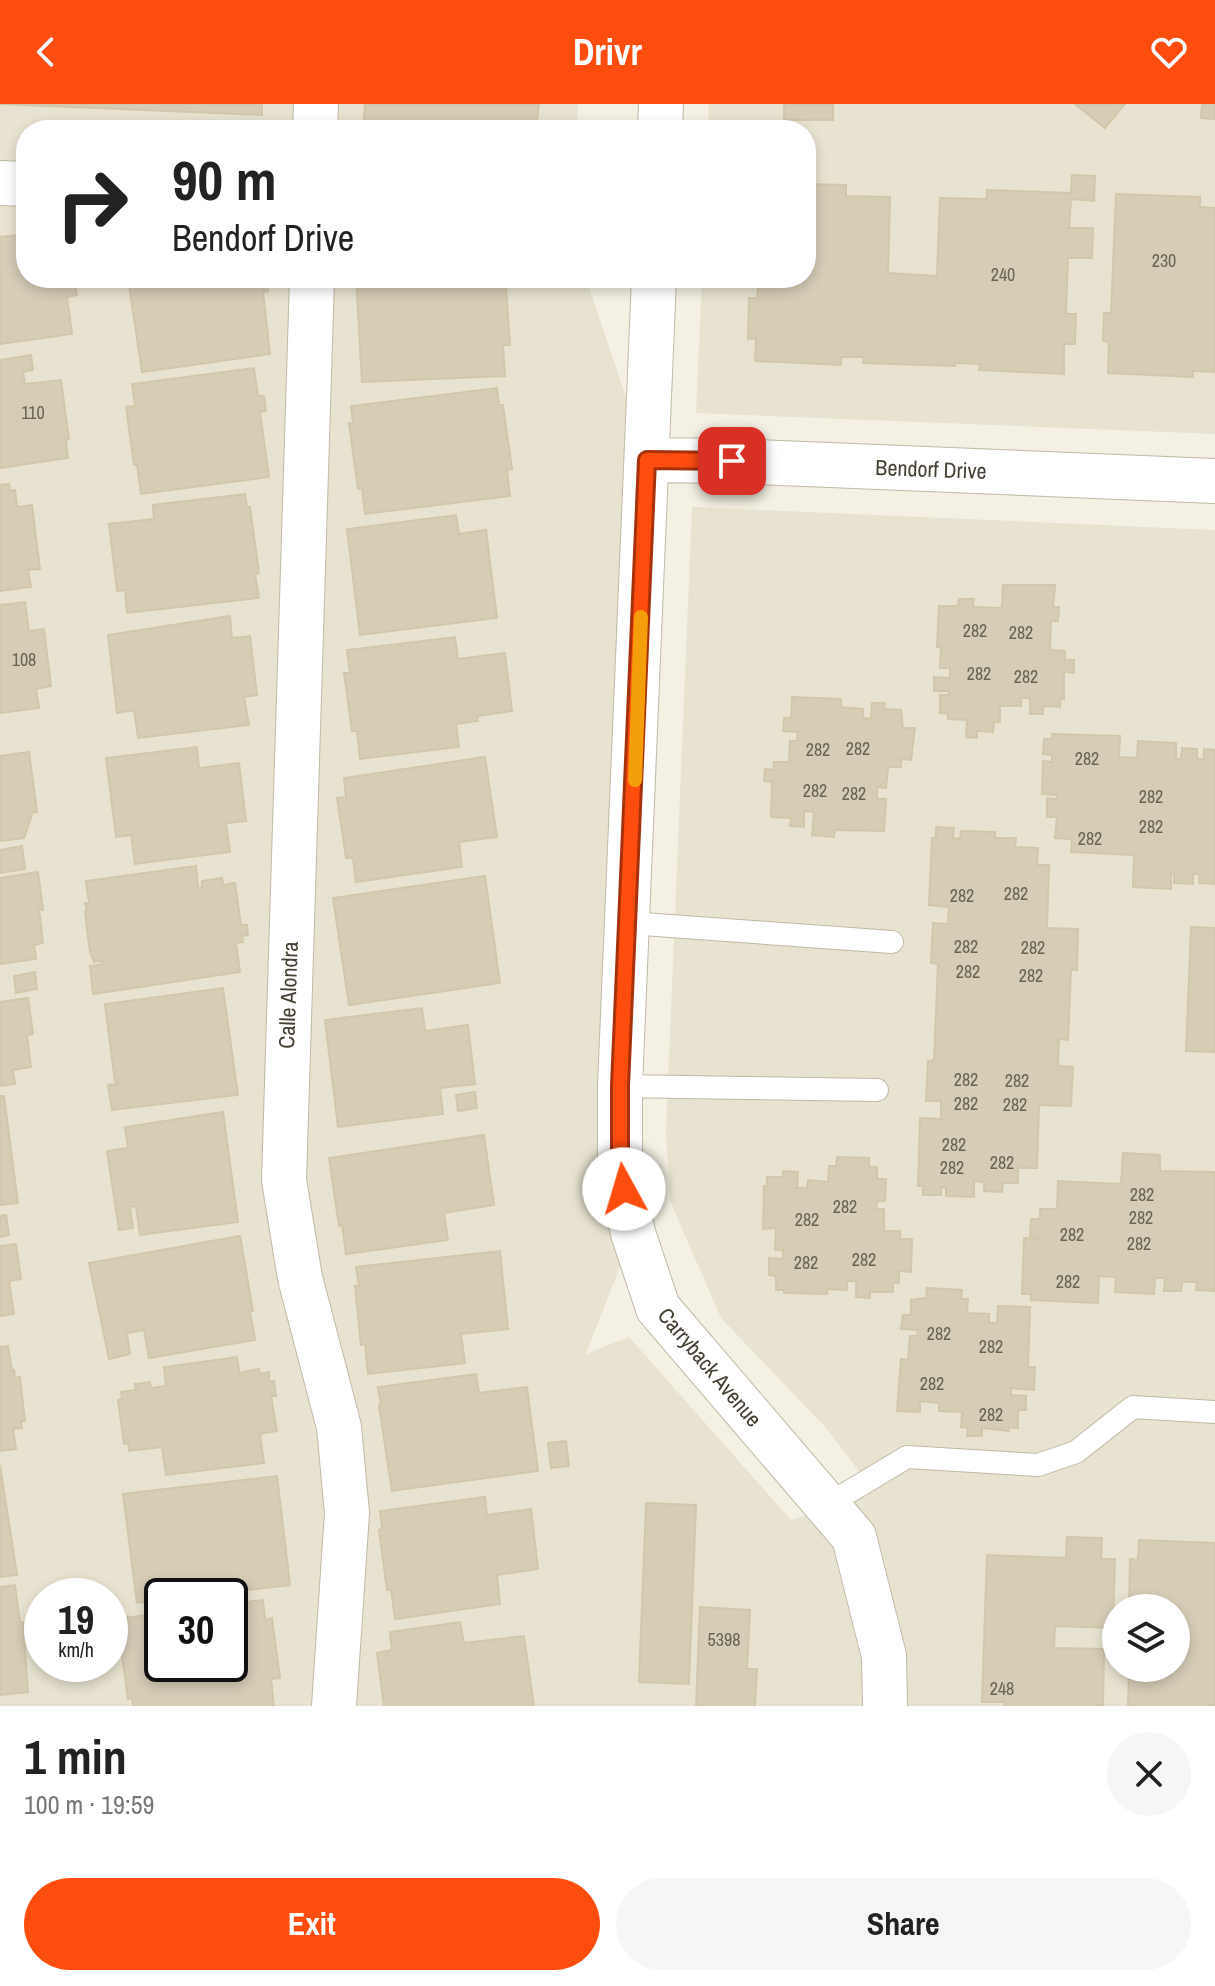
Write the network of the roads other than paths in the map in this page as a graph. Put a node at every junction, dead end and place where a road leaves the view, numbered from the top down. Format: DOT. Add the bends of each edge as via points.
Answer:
graph roads {
  1 [pos="312,288"];
  2 [pos="654,288"];
  3 [pos="647,460"];
  4 [pos="1215,481"];
  5 [pos="629,923"];
  6 [pos="892,942"];
  7 [pos="620,1086"];
  8 [pos="877,1090"];
  9 [pos="1215,1412"];
  10 [pos="827,1505"];
  11 [pos="334,1706"];
  12 [pos="885,1706"];
  1 -- 11 [label="street, Calle Alondra" via="284,1180 300,1278 339,1427 347,1513"];
  2 -- 3 [label="street, Carryback Avenue"];
  3 -- 4 [label="street, Bendorf Drive"];
  3 -- 5 [label="street, Carryback Avenue"];
  5 -- 6 [label="lane"];
  5 -- 7 [label="street, Carryback Avenue"];
  7 -- 8 [label="lane"];
  7 -- 10 [label="street, Carryback Avenue" via="620,1166 633,1233 658,1308"];
  9 -- 10 [label="lane" via="1133,1407 1076,1452 1038,1465 907,1457"];
  10 -- 12 [label="street, Carryback Avenue" via="854,1537 884,1656"];
}
